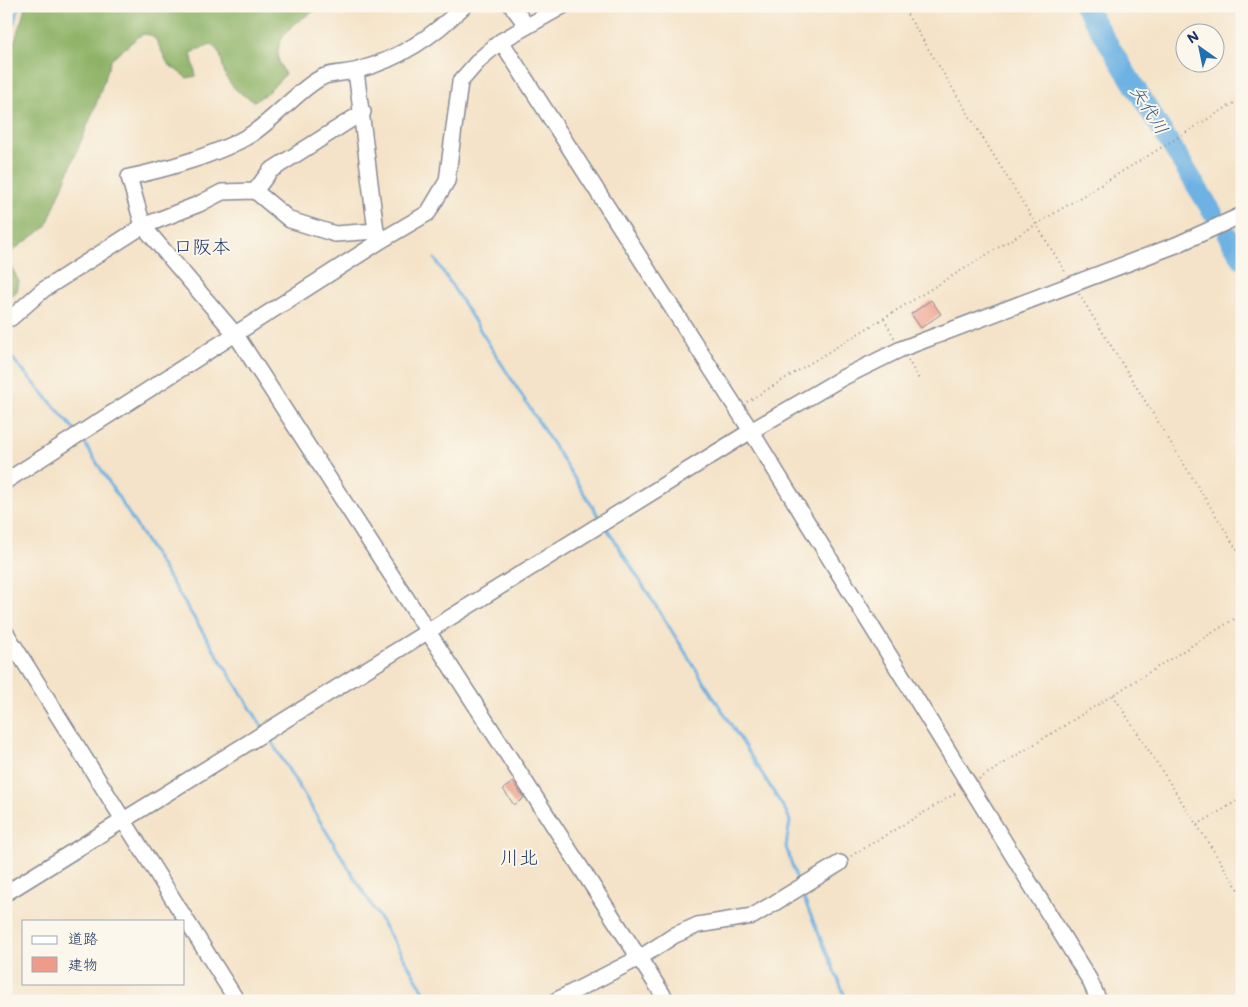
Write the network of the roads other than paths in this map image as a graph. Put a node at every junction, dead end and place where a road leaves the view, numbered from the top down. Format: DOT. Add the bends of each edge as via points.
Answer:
graph roads {
  1 [pos="464,6"];
  2 [pos="512,6"];
  3 [pos="563,6"];
  4 [pos="527,26"];
  5 [pos="501,41"];
  6 [pos="356,71"];
  7 [pos="362,112"];
  8 [pos="255,191"];
  9 [pos="1242,215"];
  10 [pos="143,226"];
  11 [pos="379,236"];
  12 [pos="6,316"];
  13 [pos="236,334"];
  14 [pos="751,431"];
  15 [pos="6,481"];
  16 [pos="6,633"];
  17 [pos="427,633"];
  18 [pos="124,820"];
  19 [pos="840,863"];
  20 [pos="6,893"];
  21 [pos="641,957"];
  22 [pos="237,1001"];
  23 [pos="555,1001"];
  24 [pos="667,1001"];
  25 [pos="1100,1001"];
  1 -- 6 [label="street" via="421,42 386,62"];
  2 -- 4 [label="street"];
  3 -- 4 [label="street"];
  4 -- 5 [label="street"];
  5 -- 11 [label="street" via="460,82 447,181 428,214"];
  5 -- 14 [label="street"];
  6 -- 7 [label="street"];
  6 -- 10 [label="street" via="324,76 249,136 182,162 129,177"];
  7 -- 8 [label="street" via="270,171"];
  7 -- 11 [label="street"];
  8 -- 10 [label="street" via="222,192"];
  8 -- 11 [label="street" via="290,220 335,234"];
  9 -- 14 [label="street" via="1176,245 901,349 842,378"];
  10 -- 12 [label="street" via="43,290 11,318"];
  10 -- 13 [label="street"];
  11 -- 13 [label="street"];
  13 -- 15 [label="street"];
  13 -- 17 [label="street"];
  14 -- 17 [label="street"];
  14 -- 25 [label="street"];
  16 -- 18 [label="street"];
  17 -- 18 [label="street"];
  17 -- 21 [label="street"];
  18 -- 20 [label="street"];
  18 -- 22 [label="street"];
  19 -- 21 [label="street" via="753,916 698,926 675,935"];
  21 -- 23 [label="street"];
  21 -- 24 [label="street"];
}
